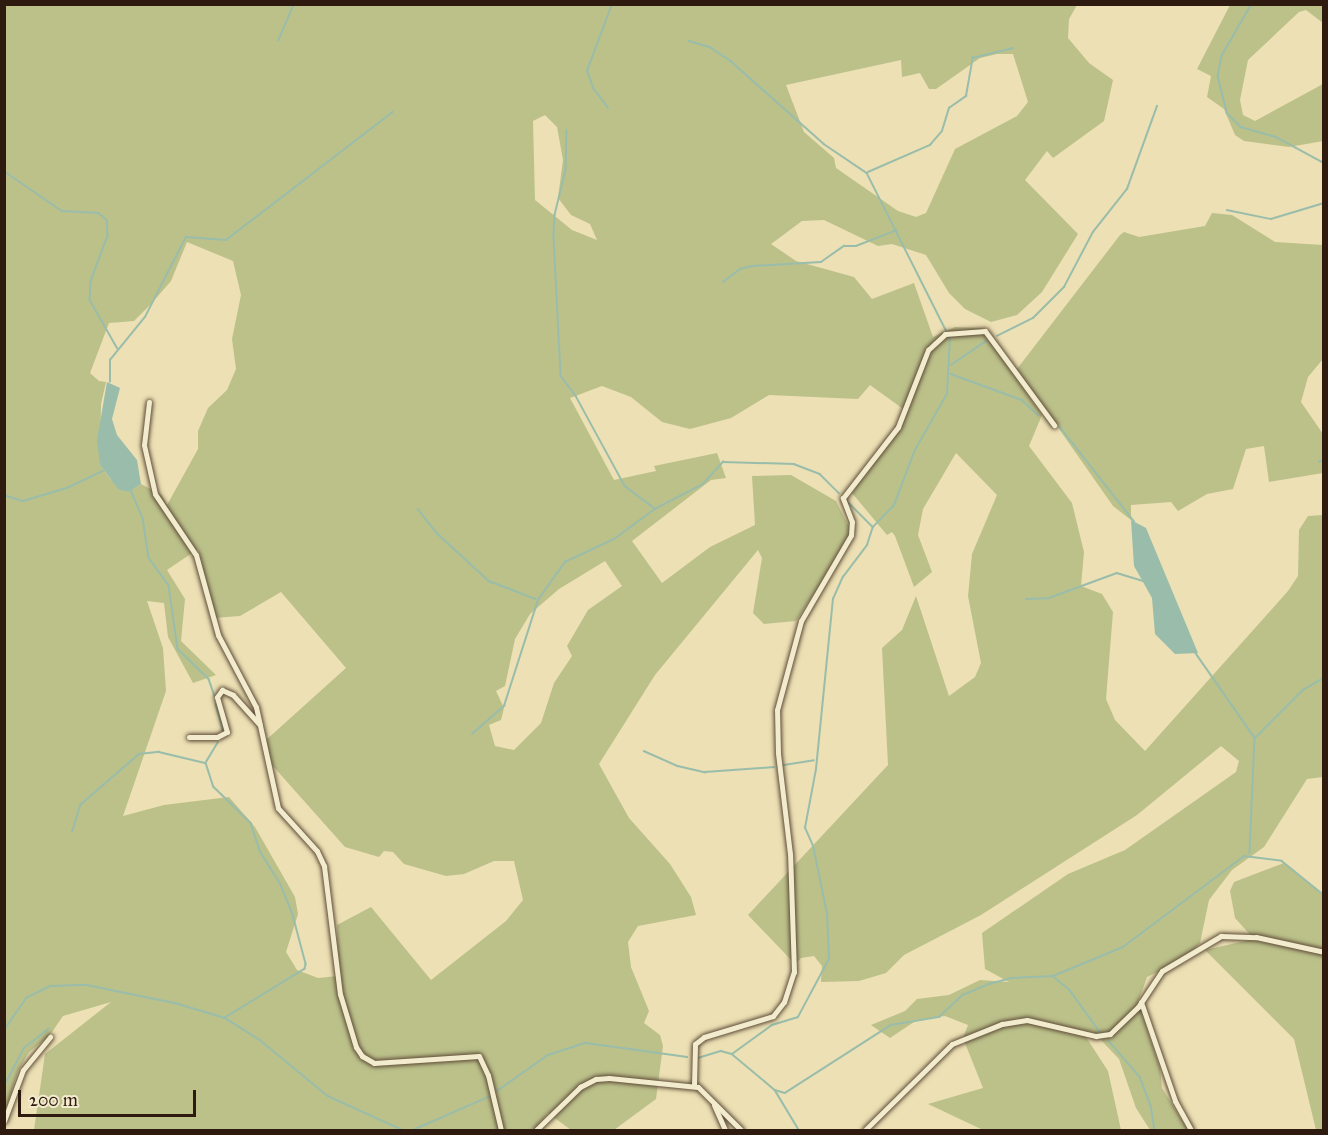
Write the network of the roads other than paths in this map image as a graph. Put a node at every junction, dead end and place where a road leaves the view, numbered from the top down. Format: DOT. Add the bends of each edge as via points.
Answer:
graph roads {
  1 [pos="149,402"];
  2 [pos="1054,425"];
  3 [pos="261,726"];
  4 [pos="189,737"];
  5 [pos="1323,952"];
  6 [pos="1141,1002"];
  7 [pos="50,1037"];
  8 [pos="694,1086"];
  9 [pos="714,1103"];
  10 [pos="4,1121"];
  11 [pos="501,1131"];
  12 [pos="536,1131"];
  13 [pos="725,1131"];
  14 [pos="741,1131"];
  15 [pos="865,1131"];
  16 [pos="1191,1131"];
  1 -- 3 [label="street" via="144,445 155,494 196,555 218,635 251,694"];
  2 -- 8 [label="street" via="985,331 945,334 928,350 898,427 843,498 852,522 851,535 801,621 777,710 794,972 784,1002 773,1016 704,1036 695,1044"];
  3 -- 4 [label="street" via="233,695 222,690 217,697 227,728 225,735"];
  3 -- 11 [label="street" via="278,808 317,851 324,866 340,994 356,1047 374,1063 477,1054 488,1075"];
  5 -- 6 [label="street" via="1256,937 1221,936 1162,971"];
  6 -- 15 [label="street" via="1116,1030 1103,1036 1027,1020 970,1036 937,1056"];
  6 -- 16 [label="street" via="1175,1101"];
  7 -- 10 [label="street" via="22,1070"];
  8 -- 9 [label="street"];
  8 -- 12 [label="street" via="596,1078 567,1097"];
  9 -- 13 [label="street"];
  9 -- 14 [label="street"];
}
